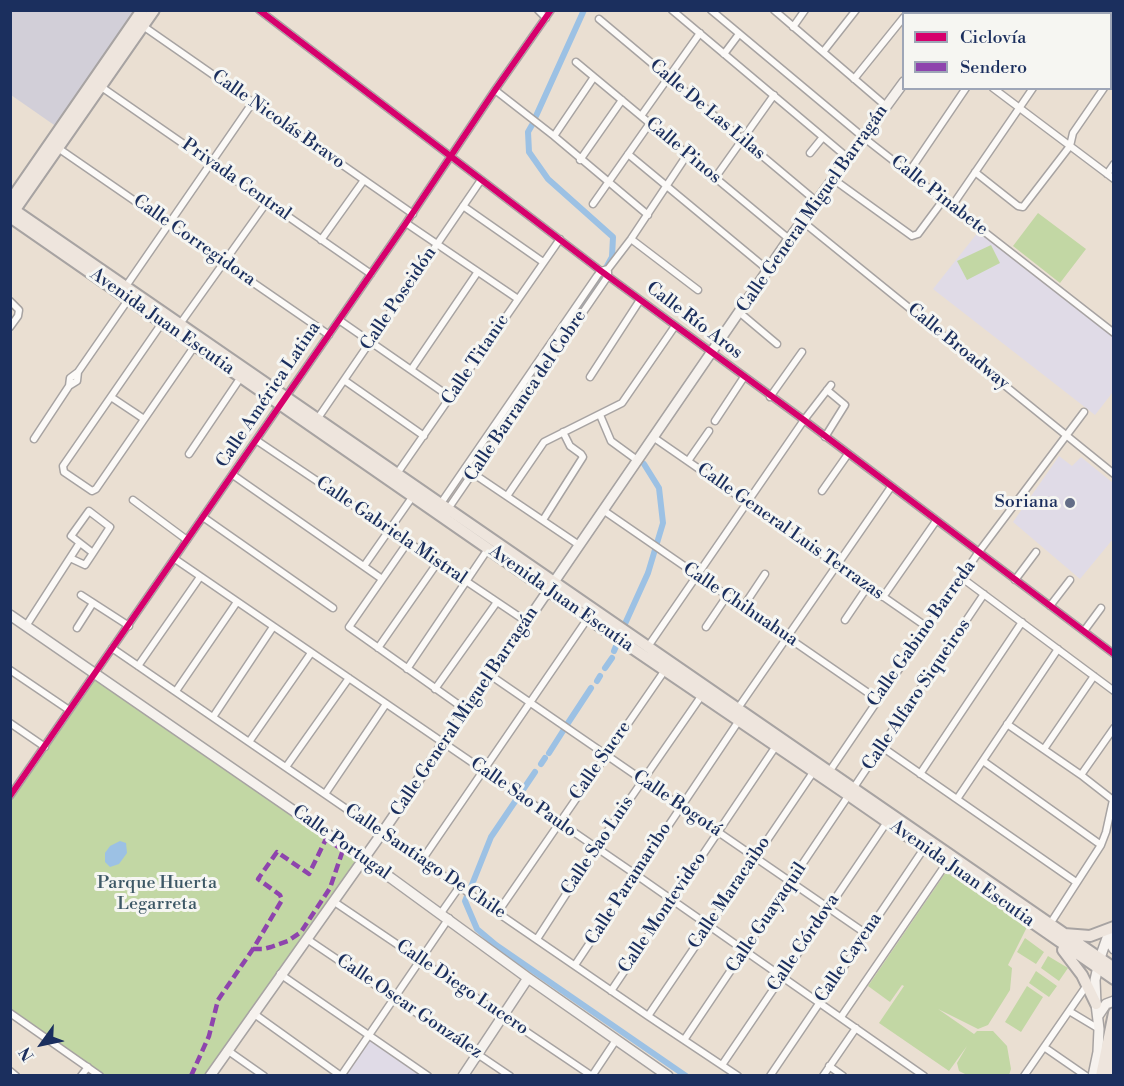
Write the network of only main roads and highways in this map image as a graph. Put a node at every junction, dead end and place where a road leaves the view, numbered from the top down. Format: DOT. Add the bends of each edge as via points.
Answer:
graph roads {
  1 [pos="142,10"];
  2 [pos="154,10"];
  3 [pos="902,83"];
  4 [pos="86,100"];
  5 [pos="30,181"];
  6 [pos="11,210"];
  7 [pos="128,293"];
  8 [pos="198,342"];
  9 [pos="283,400"];
  10 [pos="394,477"];
  11 [pos="442,510"];
  12 [pos="551,587"];
  13 [pos="10,615"];
  14 [pos="618,633"];
  15 [pos="640,648"];
  16 [pos="738,715"];
  17 [pos="852,793"];
  18 [pos="927,845"];
  19 [pos="364,859"];
  20 [pos="1113,928"];
  21 [pos="1064,934"];
  22 [pos="1051,936"];
  23 [pos="1107,938"];
  24 [pos="1113,949"];
  25 [pos="1099,963"];
  26 [pos="1113,968"];
  27 [pos="528,978"];
  28 [pos="1113,979"];
  29 [pos="1113,1001"];
  30 [pos="1096,1004"];
  31 [pos="1113,1013"];
  32 [pos="1098,1016"];
  33 [pos="1113,1050"];
  34 [pos="210,1076"];
  35 [pos="464,1076"];
  36 [pos="668,1076"];
  37 [pos="1093,1076"];
  38 [pos="1101,1076"];
  39 [pos="1108,1076"];
  1 -- 4 [label="main road"];
  2 -- 4 [label="main road" via="100,87"];
  3 -- 12 [label="main road, Calle General Miguel Barragán" via="789,239"];
  4 -- 5 [label="main road"];
  4 -- 5 [label="main road" via="58,148"];
  5 -- 6 [label="main road"];
  6 -- 7 [label="main road, Avenida Juan Escutia"];
  7 -- 8 [label="main road, Avenida Juan Escutia" via="162,322"];
  7 -- 8 [label="main road, Avenida Juan Escutia" via="180,324"];
  8 -- 9 [label="main road, Avenida Juan Escutia"];
  9 -- 10 [label="main road, Avenida Juan Escutia"];
  9 -- 10 [label="main road, Avenida Juan Escutia" via="318,418"];
  10 -- 11 [label="main road, Avenida Juan Escutia"];
  10 -- 11 [label="main road, Avenida Juan Escutia" via="413,496"];
  11 -- 12 [label="main road, Avenida Juan Escutia"];
  11 -- 12 [label="main road, Avenida Juan Escutia" via="488,549"];
  12 -- 14 [label="main road, Avenida Juan Escutia"];
  12 -- 14 [label="main road, Avenida Juan Escutia" via="588,618"];
  12 -- 19 [label="main road, Calle General Miguel Barragán"];
  13 -- 19 [label="main road, Calle Portugal"];
  14 -- 15 [label="main road, Avenida Juan Escutia"];
  15 -- 16 [label="main road, Avenida Juan Escutia"];
  15 -- 16 [label="main road, Avenida Juan Escutia" via="665,670"];
  16 -- 17 [label="main road, Avenida Juan Escutia" via="776,746"];
  16 -- 17 [label="main road, Avenida Juan Escutia" via="829,772"];
  17 -- 18 [label="main road, Avenida Juan Escutia"];
  17 -- 18 [label="main road, Avenida Juan Escutia" via="887,822"];
  18 -- 21 [label="main road, Avenida Juan Escutia"];
  18 -- 22 [label="main road, Avenida Juan Escutia" via="946,864"];
  19 -- 27 [label="main road, Calle Portugal"];
  19 -- 34 [label="main road, Calle General Miguel Barragán"];
  20 -- 21 [label="main road" via="1090,936"];
  20 -- 23 [label="main road"];
  21 -- 25 [label="main road, Avenida Juan Escutia"];
  22 -- 25 [label="main road, Avenida Juan Escutia"];
  22 -- 30 [label="main road" via="1072,960"];
  23 -- 24 [label="main road"];
  23 -- 25 [label="main road"];
  25 -- 26 [label="main road, Avenida Juan Escutia"];
  25 -- 28 [label="main road, Avenida Juan Escutia"];
  25 -- 30 [label="main road"];
  27 -- 35 [label="main road"];
  27 -- 36 [label="main road, Calle Portugal"];
  29 -- 32 [label="main road"];
  30 -- 32 [label="main road"];
  31 -- 38 [label="main road"];
  32 -- 37 [label="main road"];
  33 -- 39 [label="main road"];
}
